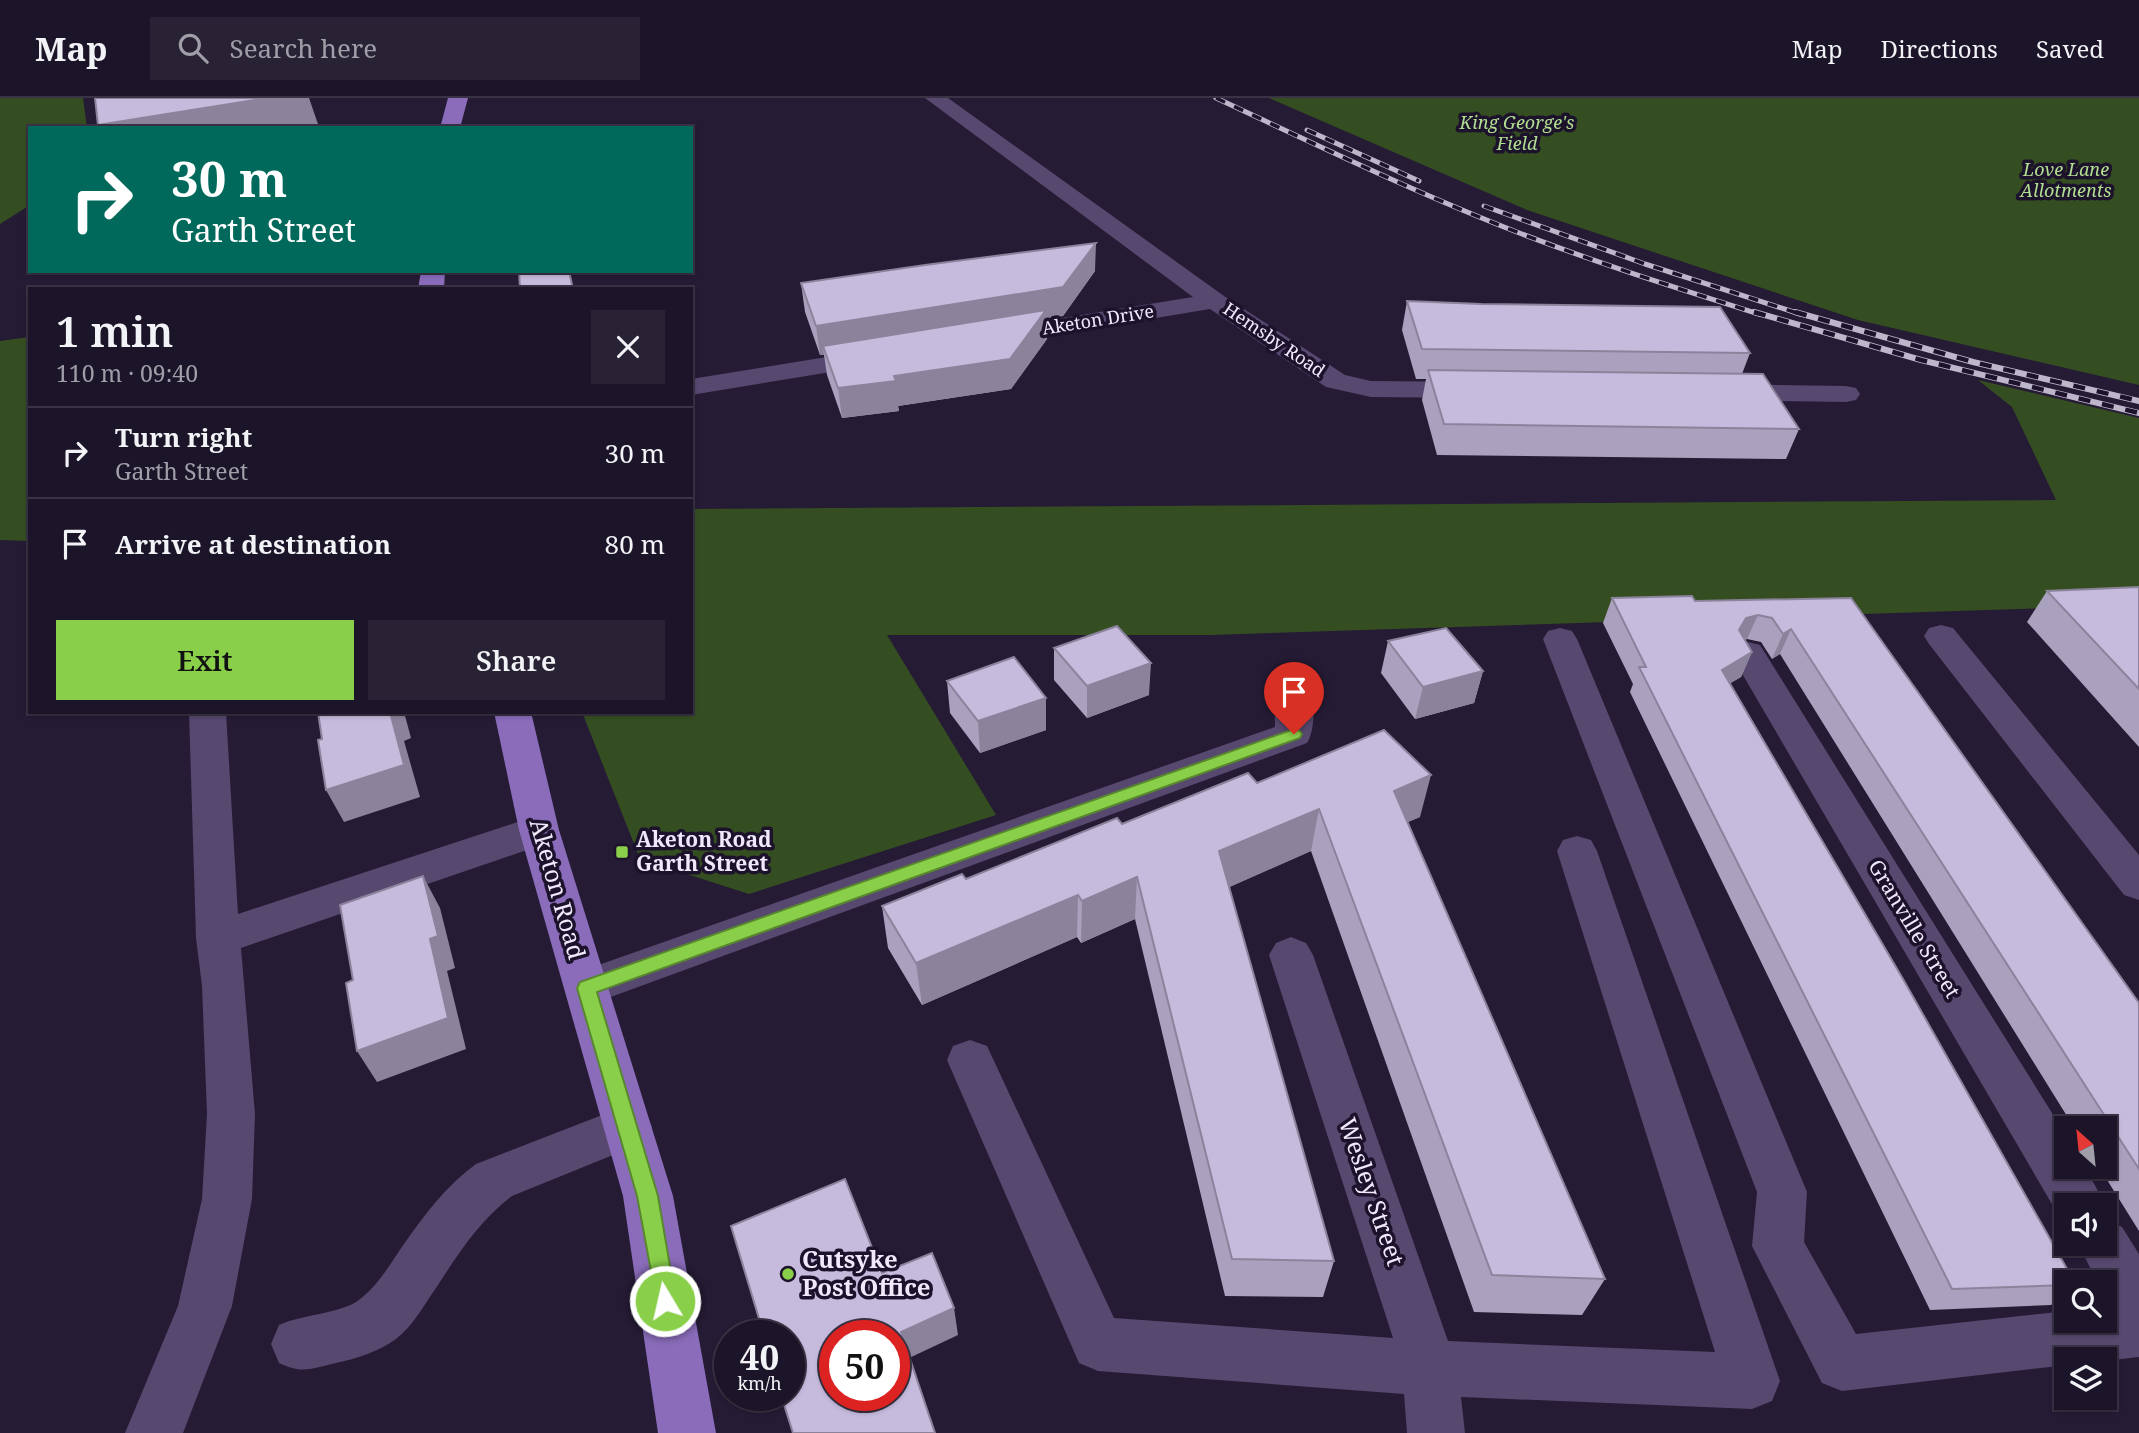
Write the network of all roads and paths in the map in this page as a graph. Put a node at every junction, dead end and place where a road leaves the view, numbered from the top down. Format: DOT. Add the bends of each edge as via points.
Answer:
graph roads {
  1 [pos="458,98"];
  2 [pos="935,98"];
  3 [pos="450,126"];
  4 [pos="1215,301"];
  5 [pos="967,342"];
  6 [pos="898,353"];
  7 [pos="693,387"];
  8 [pos="1496,390"];
  9 [pos="1692,392"];
  10 [pos="1846,394"];
  11 [pos="1941,636"];
  12 [pos="1560,639"];
  13 [pos="1748,653"];
  14 [pos="1292,683"];
  15 [pos="206,714"];
  16 [pos="512,714"];
  17 [pos="539,830"];
  18 [pos="1577,851"];
  19 [pos="2139,884"];
  20 [pos="218,938"];
  21 [pos="1291,955"];
  22 [pos="586,988"];
  23 [pos="970,1060"];
  24 [pos="628,1127"];
  25 [pos="2073,1193"];
  26 [pos="2111,1256"];
  27 [pos="2139,1303"];
  28 [pos="2139,1330"];
  29 [pos="299,1344"];
  30 [pos="1430,1368"];
  31 [pos="154,1433"];
  32 [pos="687,1433"];
  33 [pos="1436,1433"];
  1 -- 3 [label="main road"];
  2 -- 4 [label="street, Hemsby Road"];
  4 -- 5 [label="street, Aketon Drive"];
  4 -- 8 [label="street, Hemsby Road" via="1336,381 1371,389"];
  6 -- 7 [label="street"];
  9 -- 10 [label="street"];
  11 -- 19 [label="street"];
  12 -- 28 [label="street" via="1782,1192 1778,1246 1842,1363"];
  13 -- 25 [label="street, Granville Street"];
  14 -- 22 [label="street" via="1294,734"];
  15 -- 20 [label="street"];
  16 -- 17 [label="main road, Aketon Road"];
  17 -- 20 [label="street"];
  17 -- 22 [label="main road, Aketon Road"];
  18 -- 30 [label="street" via="1752,1381"];
  20 -- 31 [label="street" via="231,1114 227,1199 205,1306"];
  21 -- 30 [label="street, Wesley Street"];
  22 -- 24 [label="main road, Aketon Road"];
  23 -- 30 [label="street" via="1098,1344"];
  24 -- 29 [label="street" via="494,1180 461,1208 391,1307 374,1322 356,1331"];
  24 -- 32 [label="main road, Aketon Road" via="648,1196"];
  26 -- 27 [label="street"];
  30 -- 33 [label="street, Wesley Street"];
}
